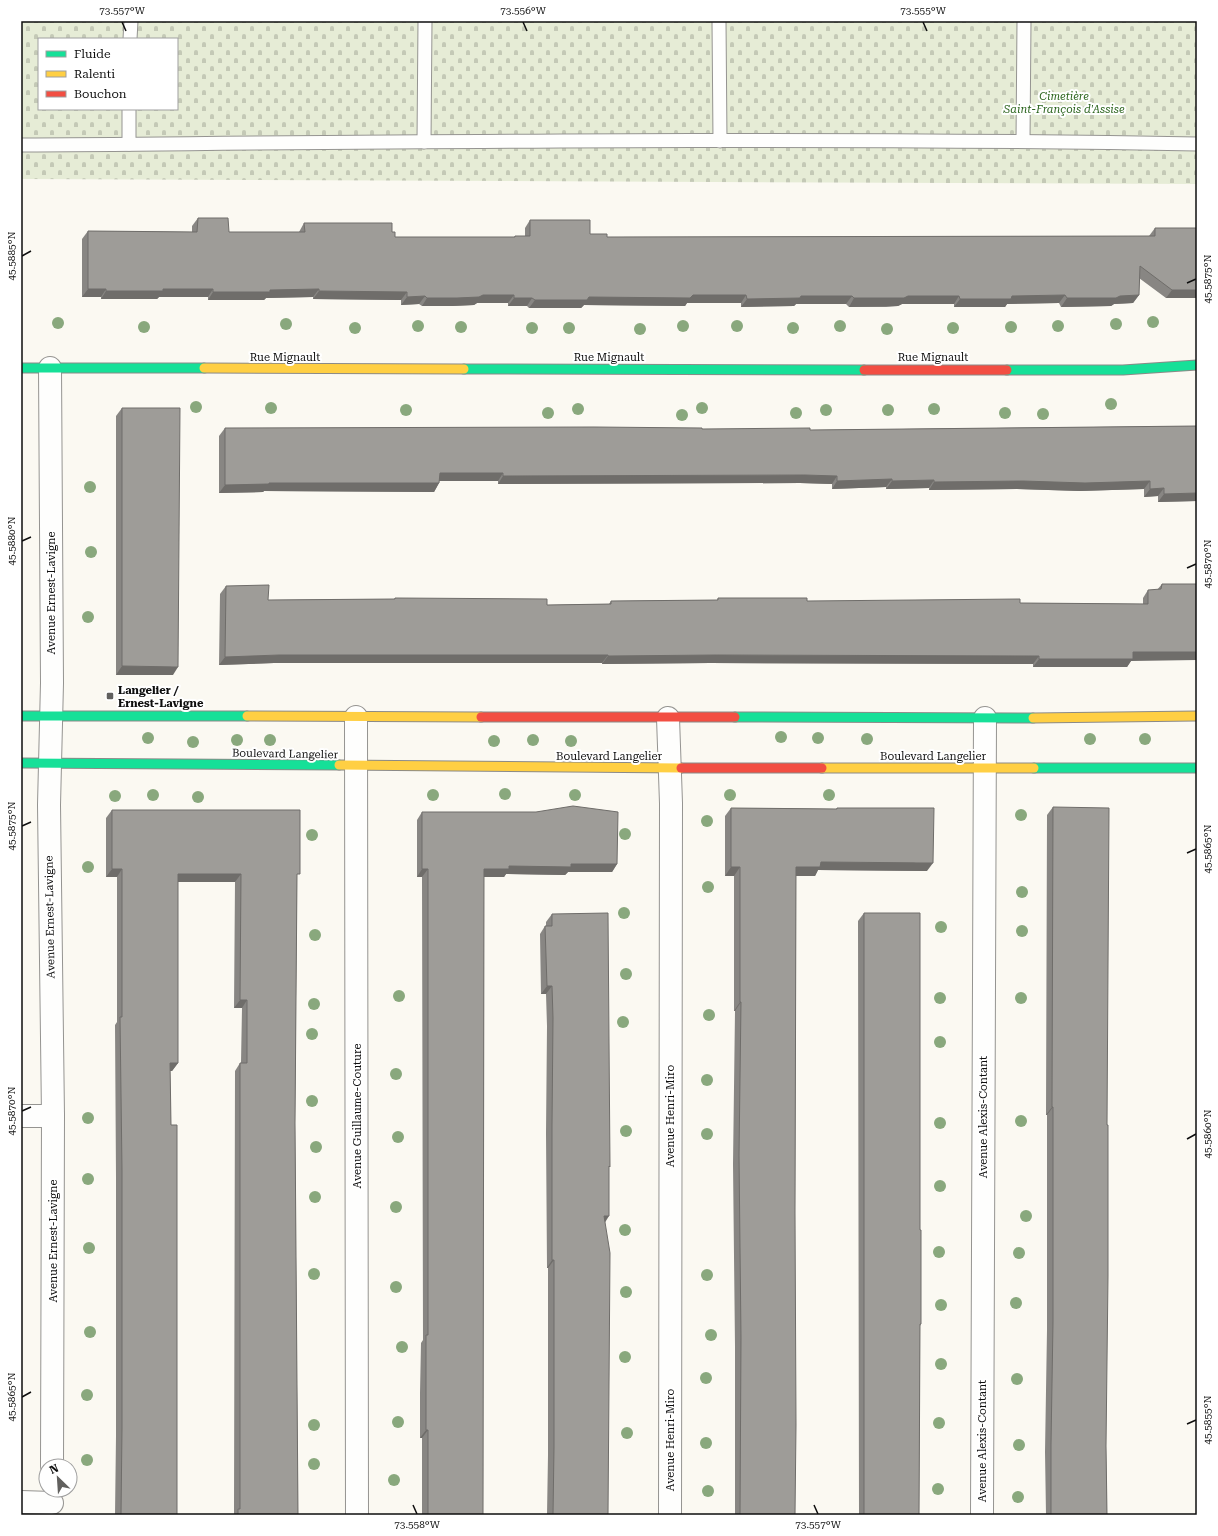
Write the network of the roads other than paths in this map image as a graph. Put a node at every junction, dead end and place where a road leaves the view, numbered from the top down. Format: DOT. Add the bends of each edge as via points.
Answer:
graph roads {
  1 [pos="131,21"];
  2 [pos="425,21"];
  3 [pos="719,21"];
  4 [pos="1024,21"];
  5 [pos="130,38"];
  6 [pos="129,110"];
  7 [pos="720,141"];
  8 [pos="1023,141"];
  9 [pos="424,142"];
  10 [pos="129,144"];
  11 [pos="1197,144"];
  12 [pos="21,145"];
  13 [pos="1197,365"];
  14 [pos="21,368"];
  15 [pos="50,368"];
  16 [pos="21,716"];
  17 [pos="51,716"];
  18 [pos="1197,716"];
  19 [pos="356,717"];
  20 [pos="668,718"];
  21 [pos="985,718"];
  22 [pos="21,762"];
  23 [pos="49,763"];
  24 [pos="357,766"];
  25 [pos="670,768"];
  26 [pos="986,768"];
  27 [pos="1197,768"];
  28 [pos="21,1116"];
  29 [pos="53,1116"];
  30 [pos="52,1458"];
  31 [pos="21,1502"];
  32 [pos="52,1503"];
  33 [pos="357,1515"];
  34 [pos="670,1515"];
  35 [pos="982,1515"];
  1 -- 5 [label="lane"];
  2 -- 9 [label="lane"];
  3 -- 7 [label="lane"];
  4 -- 8 [label="lane"];
  6 -- 10 [label="lane"];
  7 -- 8 [label="lane"];
  7 -- 9 [label="lane"];
  8 -- 11 [label="lane"];
  9 -- 10 [label="lane"];
  10 -- 12 [label="lane"];
  13 -- 15 [label="main road, Rue Mignault" via="1123,370"];
  14 -- 15 [label="main road, Rue Mignault"];
  15 -- 17 [label="street, Avenue Ernest-Lavigne"];
  16 -- 17 [label="main road"];
  17 -- 19 [label="main road"];
  17 -- 23 [label="street, Avenue Ernest-Lavigne"];
  18 -- 21 [label="main road"];
  19 -- 20 [label="main road"];
  19 -- 24 [label="street, Avenue Guillaume-Couture"];
  20 -- 21 [label="main road"];
  20 -- 25 [label="street, Avenue Henri-Miro"];
  21 -- 26 [label="street, Avenue Alexis-Contant"];
  22 -- 23 [label="main road, Boulevard Langelier"];
  23 -- 24 [label="main road, Boulevard Langelier"];
  23 -- 29 [label="street, Avenue Ernest-Lavigne"];
  24 -- 25 [label="main road, Boulevard Langelier"];
  24 -- 33 [label="street, Avenue Guillaume-Couture"];
  25 -- 26 [label="main road, Boulevard Langelier"];
  25 -- 34 [label="street, Avenue Henri-Miro"];
  26 -- 27 [label="main road, Boulevard Langelier"];
  26 -- 35 [label="street, Avenue Alexis-Contant"];
  28 -- 29 [label="street"];
  29 -- 30 [label="street, Avenue Ernest-Lavigne"];
  31 -- 32 [label="street"];
}
